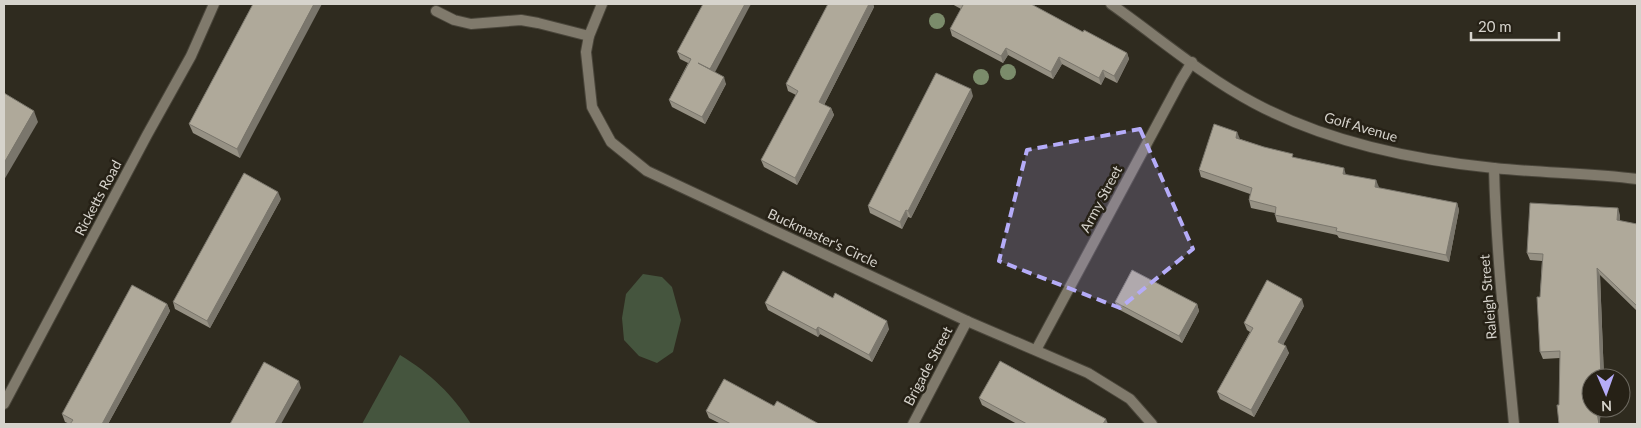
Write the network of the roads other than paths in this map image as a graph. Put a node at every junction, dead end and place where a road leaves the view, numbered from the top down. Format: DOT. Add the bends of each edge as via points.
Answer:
graph roads {
  1 [pos="214,4"];
  2 [pos="602,4"];
  3 [pos="1111,4"];
  4 [pos="436,11"];
  5 [pos="589,36"];
  6 [pos="1192,62"];
  7 [pos="1494,168"];
  8 [pos="1637,179"];
  9 [pos="967,321"];
  10 [pos="1036,350"];
  11 [pos="4,404"];
  12 [pos="914,424"];
  13 [pos="1152,424"];
  14 [pos="1514,424"];
  1 -- 11 [label="street, Ricketts Road" via="191,56"];
  2 -- 5 [label="street, Buckmaster's Circle"];
  3 -- 6 [label="street, Golf Avenue"];
  4 -- 5 [label="street" via="471,24 521,20"];
  5 -- 9 [label="street, Buckmaster's Circle" via="586,52 592,107 611,142 647,171"];
  6 -- 7 [label="street, Golf Avenue" via="1219,83 1254,103 1341,138 1399,152"];
  6 -- 10 [label="street, Army Street"];
  7 -- 8 [label="street, Golf Avenue"];
  7 -- 14 [label="street, Raleigh Street" via="1499,270"];
  9 -- 10 [label="street, Buckmaster's Circle"];
  9 -- 12 [label="street, Brigade Street"];
  10 -- 13 [label="street, Buckmaster's Circle" via="1088,373 1130,399"];
}
